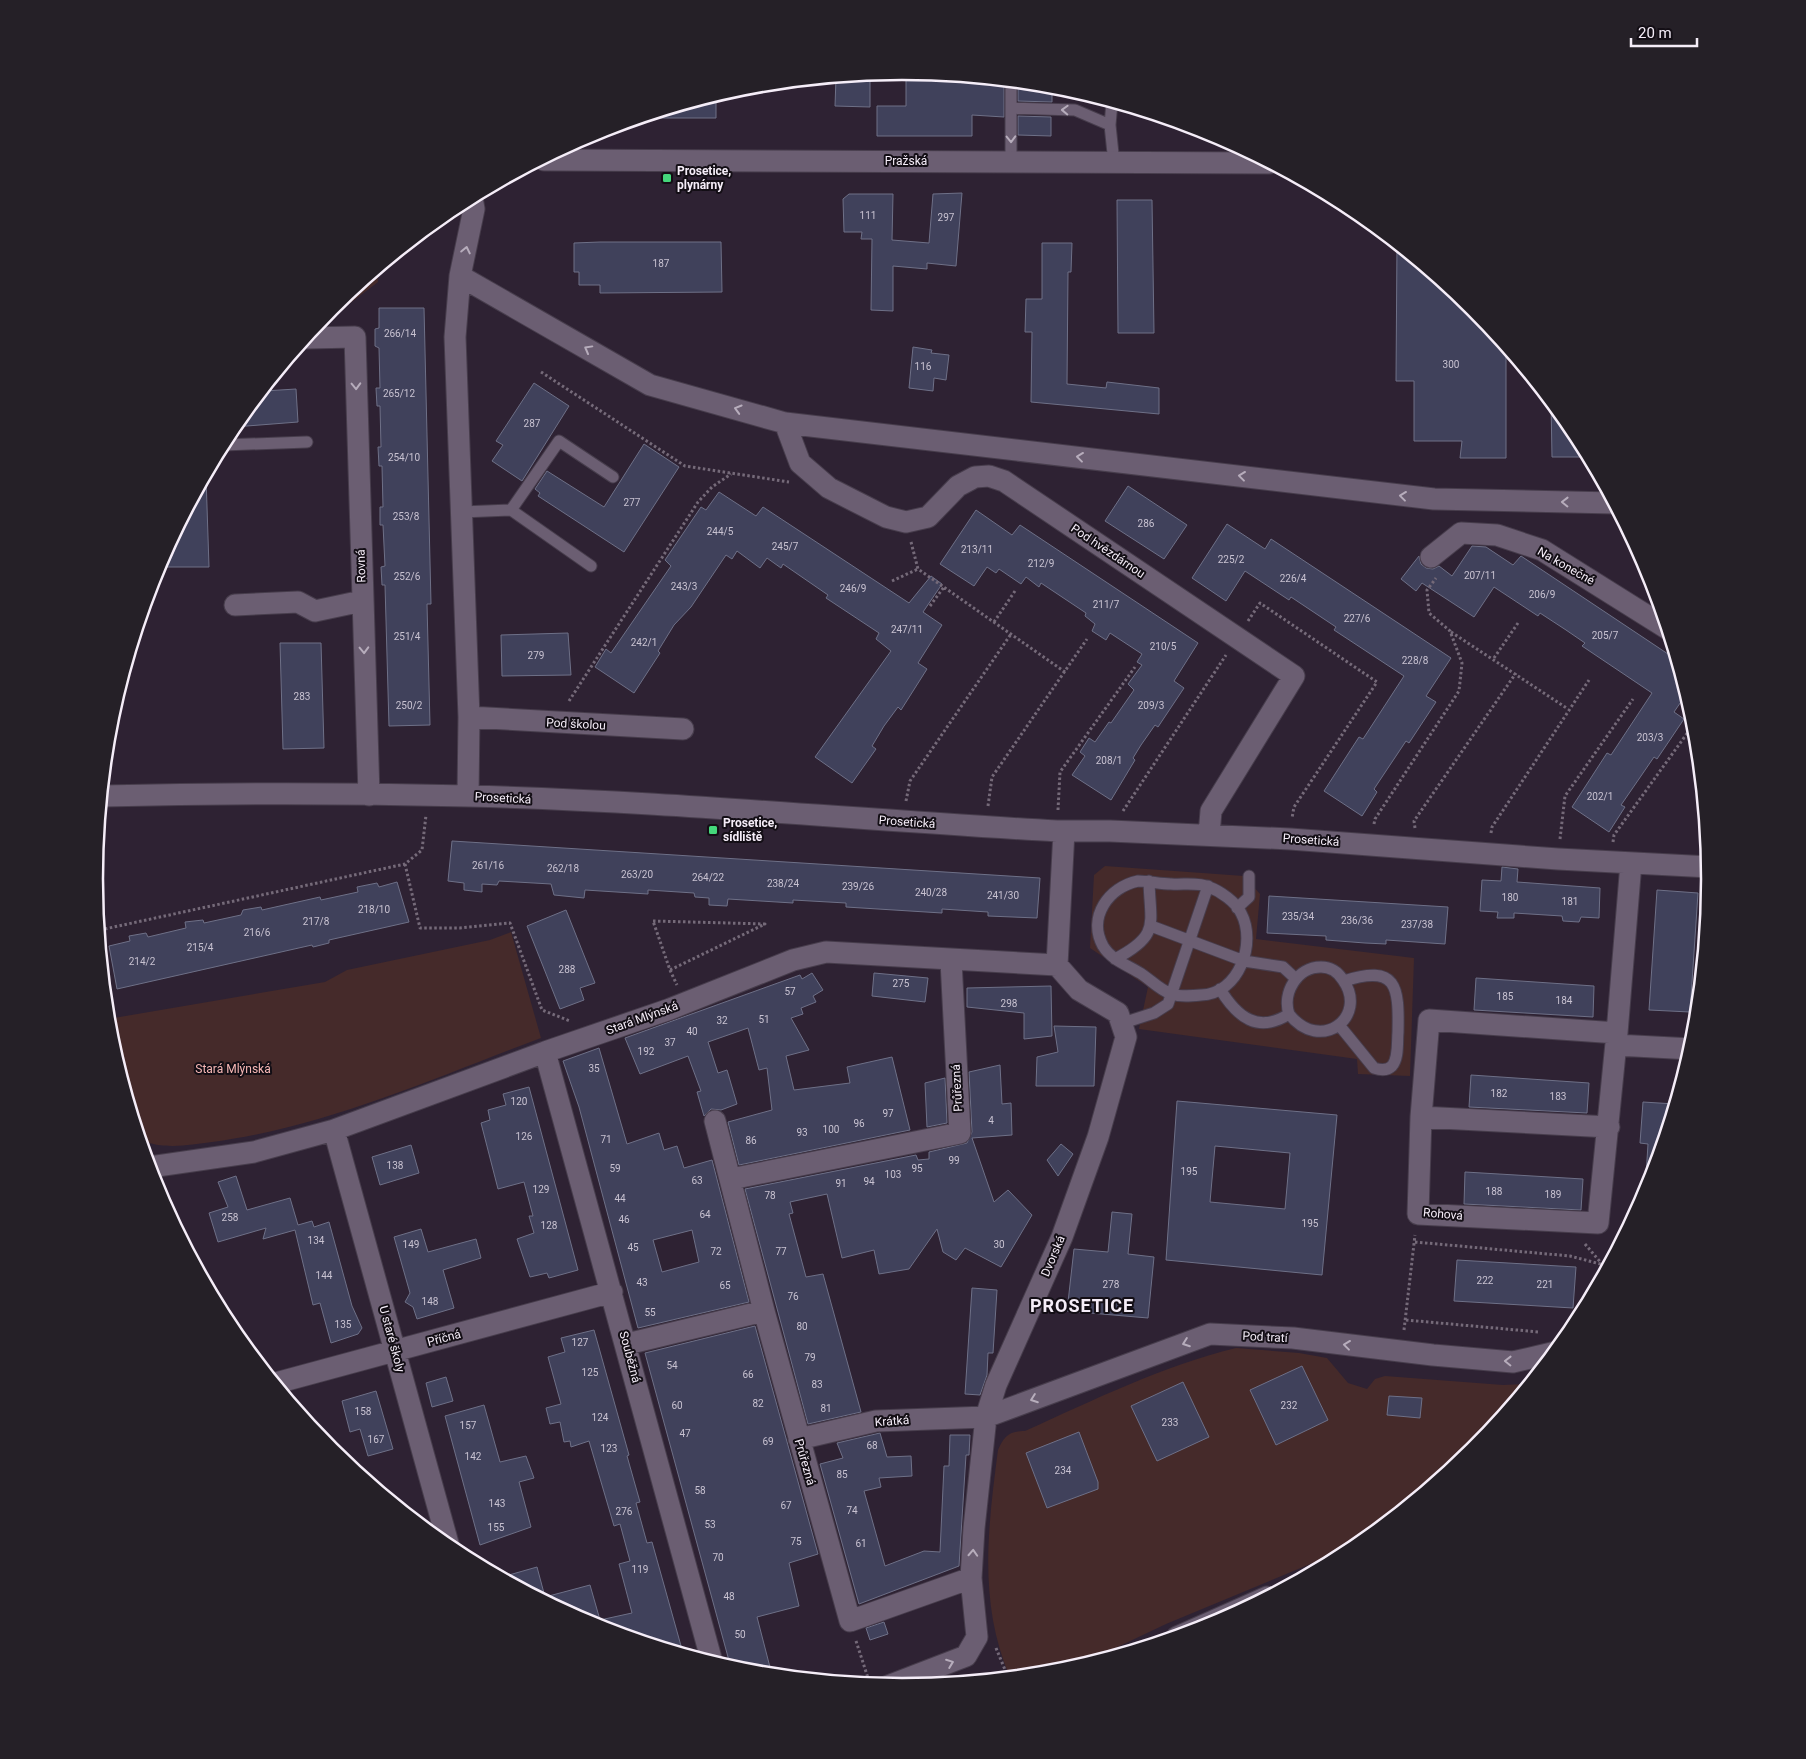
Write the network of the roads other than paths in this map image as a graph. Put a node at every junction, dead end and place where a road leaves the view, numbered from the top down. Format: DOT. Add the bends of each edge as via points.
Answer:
graph roads {
  1 [pos="1011,88"];
  2 [pos="1112,107"];
  3 [pos="1010,108"];
  4 [pos="1110,125"];
  5 [pos="554,160"];
  6 [pos="1011,161"];
  7 [pos="1114,163"];
  8 [pos="1259,163"];
  9 [pos="473,206"];
  10 [pos="460,276"];
  11 [pos="315,338"];
  12 [pos="784,422"];
  13 [pos="307,442"];
  14 [pos="232,445"];
  15 [pos="613,476"];
  16 [pos="1607,503"];
  17 [pos="511,510"];
  18 [pos="462,512"];
  19 [pos="1435,553"];
  20 [pos="591,566"];
  21 [pos="362,601"];
  22 [pos="235,605"];
  23 [pos="1660,624"];
  24 [pos="469,717"];
  25 [pos="683,729"];
  26 [pos="369,795"];
  27 [pos="108,796"];
  28 [pos="468,796"];
  29 [pos="1060,831"];
  30 [pos="1209,835"];
  31 [pos="1622,862"];
  32 [pos="1702,867"];
  33 [pos="1249,876"];
  34 [pos="1149,880"];
  35 [pos="1208,886"];
  36 [pos="1237,908"];
  37 [pos="1151,926"];
  38 [pos="1190,940"];
  39 [pos="951,960"];
  40 [pos="1116,960"];
  41 [pos="1244,961"];
  42 [pos="1057,965"];
  43 [pos="1296,979"];
  44 [pos="1344,981"];
  45 [pos="1220,989"];
  46 [pos="1172,994"];
  47 [pos="1289,1014"];
  48 [pos="1123,1023"];
  49 [pos="1339,1025"];
  50 [pos="1616,1039"];
  51 [pos="1684,1047"];
  52 [pos="546,1052"];
  53 [pos="1421,1117"];
  54 [pos="716,1121"];
  55 [pos="1609,1126"];
  56 [pos="334,1130"];
  57 [pos="157,1166"];
  58 [pos="730,1179"];
  59 [pos="612,1292"];
  60 [pos="764,1311"];
  61 [pos="626,1344"];
  62 [pos="395,1352"];
  63 [pos="1545,1355"];
  64 [pos="282,1382"];
  65 [pos="986,1417"];
  66 [pos="799,1439"];
  67 [pos="446,1535"];
  68 [pos="971,1578"];
  69 [pos="710,1655"];
  70 [pos="907,1679"];
  1 -- 3 [label="lane"];
  2 -- 4 [label="lane"];
  4 -- 3 [label="lane, one-way" via="1075,110"];
  3 -- 6 [label="lane, one-way"];
  4 -- 7 [label="lane"];
  5 -- 6 [label="street, Pražská"];
  6 -- 7 [label="street, Pražská"];
  7 -- 8 [label="street, Pražská"];
  10 -- 9 [label="street, one-way"];
  12 -- 10 [label="street, one-way" via="650,385"];
  10 -- 18 [label="street" via="455,337"];
  11 -- 21 [label="street, Rovná, one-way" via="355,338"];
  16 -- 12 [label="street, one-way" via="1434,499"];
  12 -- 30 [label="street, Pod hvězdárnou" via="800,463 829,488 886,517 906,522 928,517 958,486 975,477 989,476 1004,481 1294,676 1211,811"];
  13 -- 14 [label="lane"];
  15 -- 17 [label="lane" via="560,441"];
  17 -- 18 [label="lane"];
  17 -- 20 [label="lane"];
  18 -- 24 [label="street"];
  19 -- 23 [label="street, Na konečné" via="1461,532 1497,535 1542,550"];
  21 -- 22 [label="street" via="315,612 298,602"];
  21 -- 26 [label="street, Rovná, one-way"];
  24 -- 25 [label="street, Pod školou"];
  24 -- 28 [label="street"];
  26 -- 27 [label="street, Prosetická"];
  26 -- 28 [label="street, Prosetická"];
  28 -- 29 [label="street, Prosetická" via="651,804"];
  29 -- 30 [label="street, Prosetická"];
  29 -- 42 [label="street"];
  30 -- 31 [label="street, Prosetická"];
  31 -- 32 [label="street, Prosetická"];
  31 -- 50 [label="street, Rohová"];
  33 -- 36 [label="lane" via="1249,897"];
  34 -- 35 [label="lane"];
  34 -- 37 [label="lane"];
  34 -- 40 [label="lane" via="1138,880 1120,887 1110,894 1100,910 1099,936 1103,947"];
  35 -- 36 [label="lane" via="1226,896"];
  35 -- 38 [label="lane"];
  36 -- 41 [label="lane" via="1247,938"];
  37 -- 38 [label="lane"];
  37 -- 40 [label="lane" via="1142,942"];
  38 -- 41 [label="lane"];
  38 -- 46 [label="lane"];
  39 -- 42 [label="street, Stará Mlýnská"];
  39 -- 52 [label="street, Stará Mlýnská" via="826,952 793,960"];
  39 -- 58 [label="street, Průřezná" via="960,1133"];
  40 -- 46 [label="lane"];
  41 -- 43 [label="lane" via="1283,967"];
  41 -- 45 [label="lane"];
  42 -- 48 [label="street" via="1079,990 1118,1013"];
  43 -- 44 [label="lane" via="1316,967 1326,967 1339,973"];
  43 -- 47 [label="lane" via="1287,997"];
  44 -- 49 [label="lane" via="1351,1000 1349,1012"];
  44 -- 49 [label="lane" via="1370,975 1385,977 1392,983 1399,1004 1397,1048 1392,1066 1374,1068"];
  45 -- 46 [label="lane" via="1206,995"];
  45 -- 47 [label="lane" via="1229,1004 1257,1023 1271,1023"];
  46 -- 48 [label="lane" via="1168,1004 1161,1009"];
  47 -- 49 [label="lane" via="1309,1031 1320,1032"];
  48 -- 65 [label="street, Dvorská" via="1126,1036 1098,1137 1062,1237 996,1385"];
  50 -- 51 [label="street"];
  50 -- 53 [label="street, Rohová" via="1429,1020"];
  50 -- 55 [label="street, Rohová"];
  52 -- 56 [label="street, Stará Mlýnská"];
  52 -- 59 [label="street, Souběžná"];
  53 -- 55 [label="street"];
  53 -- 55 [label="street, Rohová" via="1418,1214 1598,1223"];
  54 -- 58 [label="street, Průřezná"];
  56 -- 57 [label="street, Stará Mlýnská" via="254,1152"];
  56 -- 62 [label="street, U staré školy"];
  58 -- 60 [label="street, Průřezná"];
  59 -- 61 [label="street, Souběžná"];
  59 -- 62 [label="street, Příčná"];
  60 -- 61 [label="street"];
  60 -- 66 [label="street, Průřezná"];
  61 -- 69 [label="street, Souběžná"];
  62 -- 64 [label="street, Příčná"];
  62 -- 67 [label="street, U staré školy"];
  63 -- 65 [label="street, Pod tratí, one-way" via="1514,1362 1293,1338 1210,1334"];
  65 -- 66 [label="street, Krátká" via="876,1421"];
  68 -- 65 [label="street, Dvorská, one-way"];
  66 -- 68 [label="street, Průřezná" via="850,1621"];
  70 -- 68 [label="street, Dvorská, one-way" via="966,1656 977,1637"];
}
